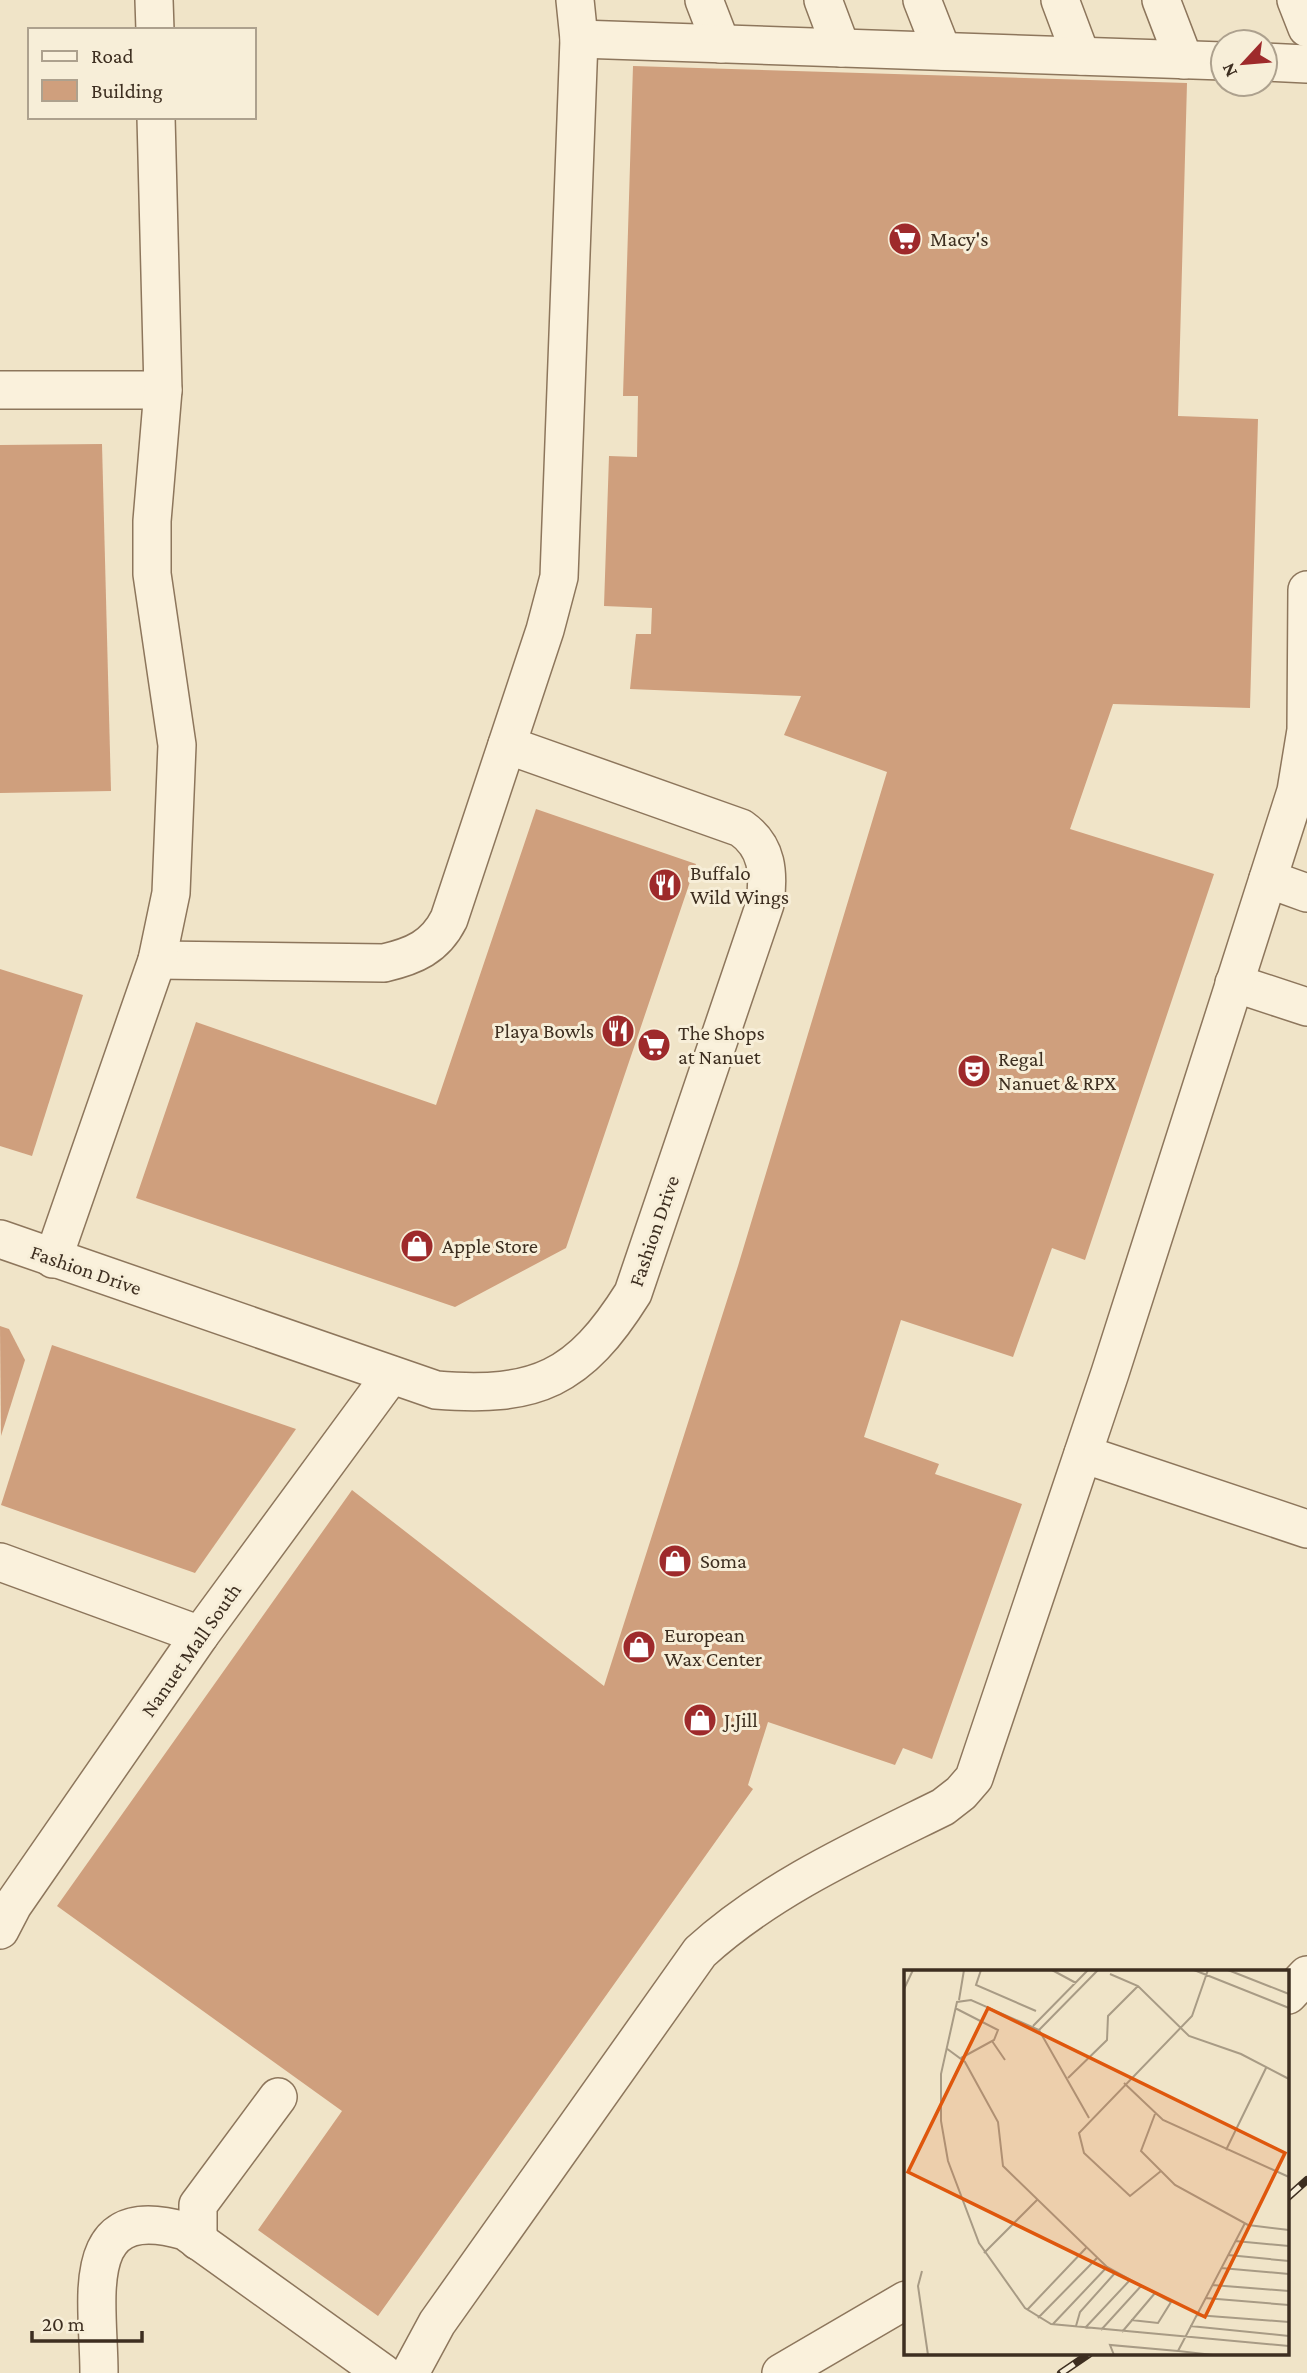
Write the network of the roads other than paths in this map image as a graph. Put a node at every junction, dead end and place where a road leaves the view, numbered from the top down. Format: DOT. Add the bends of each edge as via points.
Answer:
graph roads {
  1 [pos="154,0"];
  2 [pos="575,0"];
  3 [pos="704,0"];
  4 [pos="823,0"];
  5 [pos="922,0"];
  6 [pos="1059,0"];
  7 [pos="1161,0"];
  8 [pos="1296,0"];
  9 [pos="155,28"];
  10 [pos="1307,28"];
  11 [pos="579,39"];
  12 [pos="721,44"];
  13 [pos="841,48"];
  14 [pos="942,51"];
  15 [pos="1081,56"];
  16 [pos="1184,60"];
  17 [pos="1209,61"];
  18 [pos="1279,63"];
  19 [pos="1307,64"];
  20 [pos="156,119"];
  21 [pos="0,390"];
  22 [pos="163,390"];
  23 [pos="1307,590"];
  24 [pos="1307,599"];
  25 [pos="1306,718"];
  26 [pos="507,745"];
  27 [pos="1301,793"];
  28 [pos="1268,879"];
  29 [pos="1307,893"];
  30 [pos="157,960"];
  31 [pos="1234,983"];
  32 [pos="1307,1007"];
  33 [pos="0,1239"];
  34 [pos="53,1259"];
  35 [pos="391,1375"];
  36 [pos="1083,1454"];
  37 [pos="1307,1529"];
  38 [pos="0,1562"];
  39 [pos="200,1635"];
  40 [pos="0,1930"];
  41 [pos="1307,1975"];
  42 [pos="1290,1993"];
  43 [pos="278,2098"];
  44 [pos="198,2241"];
  45 [pos="904,2301"];
  46 [pos="99,2373"];
  47 [pos="383,2373"];
  48 [pos="410,2373"];
  49 [pos="781,2373"];
  1 -- 9 [label="lane"];
  2 -- 11 [label="lane"];
  3 -- 12 [label="lane"];
  4 -- 13 [label="lane"];
  5 -- 14 [label="lane"];
  6 -- 15 [label="lane"];
  7 -- 16 [label="lane"];
  8 -- 10 [label="lane"];
  11 -- 12 [label="lane"];
  11 -- 26 [label="lane" via="559,577"];
  12 -- 13 [label="lane"];
  13 -- 14 [label="lane"];
  14 -- 15 [label="lane"];
  15 -- 16 [label="lane"];
  16 -- 17 [label="lane"];
  18 -- 19 [label="lane"];
  20 -- 22 [label="lane"];
  21 -- 22 [label="lane"];
  22 -- 30 [label="lane" via="152,574 177,746 171,894"];
  23 -- 24 [label="lane"];
  24 -- 25 [label="lane"];
  25 -- 27 [label="lane"];
  26 -- 30 [label="lane" via="449,919 427,948 384,963"];
  26 -- 35 [label="lane, Fashion Drive" via="741,828 754,837 767,866 765,904 633,1293 613,1325 587,1353 561,1371 516,1391 436,1390"];
  27 -- 28 [label="lane"];
  28 -- 29 [label="lane"];
  28 -- 31 [label="lane"];
  30 -- 34 [label="lane"];
  31 -- 32 [label="lane"];
  31 -- 36 [label="lane"];
  33 -- 34 [label="lane, Fashion Drive"];
  34 -- 35 [label="lane, Fashion Drive"];
  35 -- 39 [label="lane, Nanuet Mall South"];
  36 -- 37 [label="lane"];
  36 -- 48 [label="lane" via="974,1778 943,1807 783,1891 723,1930 700,1952 438,2323"];
  38 -- 39 [label="lane"];
  39 -- 40 [label="lane, Nanuet Mall South" via="12,1905"];
  41 -- 42 [label="lane"];
  43 -- 44 [label="lane" via="198,2205"];
  44 -- 46 [label="lane" via="185,2231 160,2224 136,2224 111,2237 99,2262"];
  44 -- 47 [label="lane"];
  45 -- 49 [label="lane"];
}
